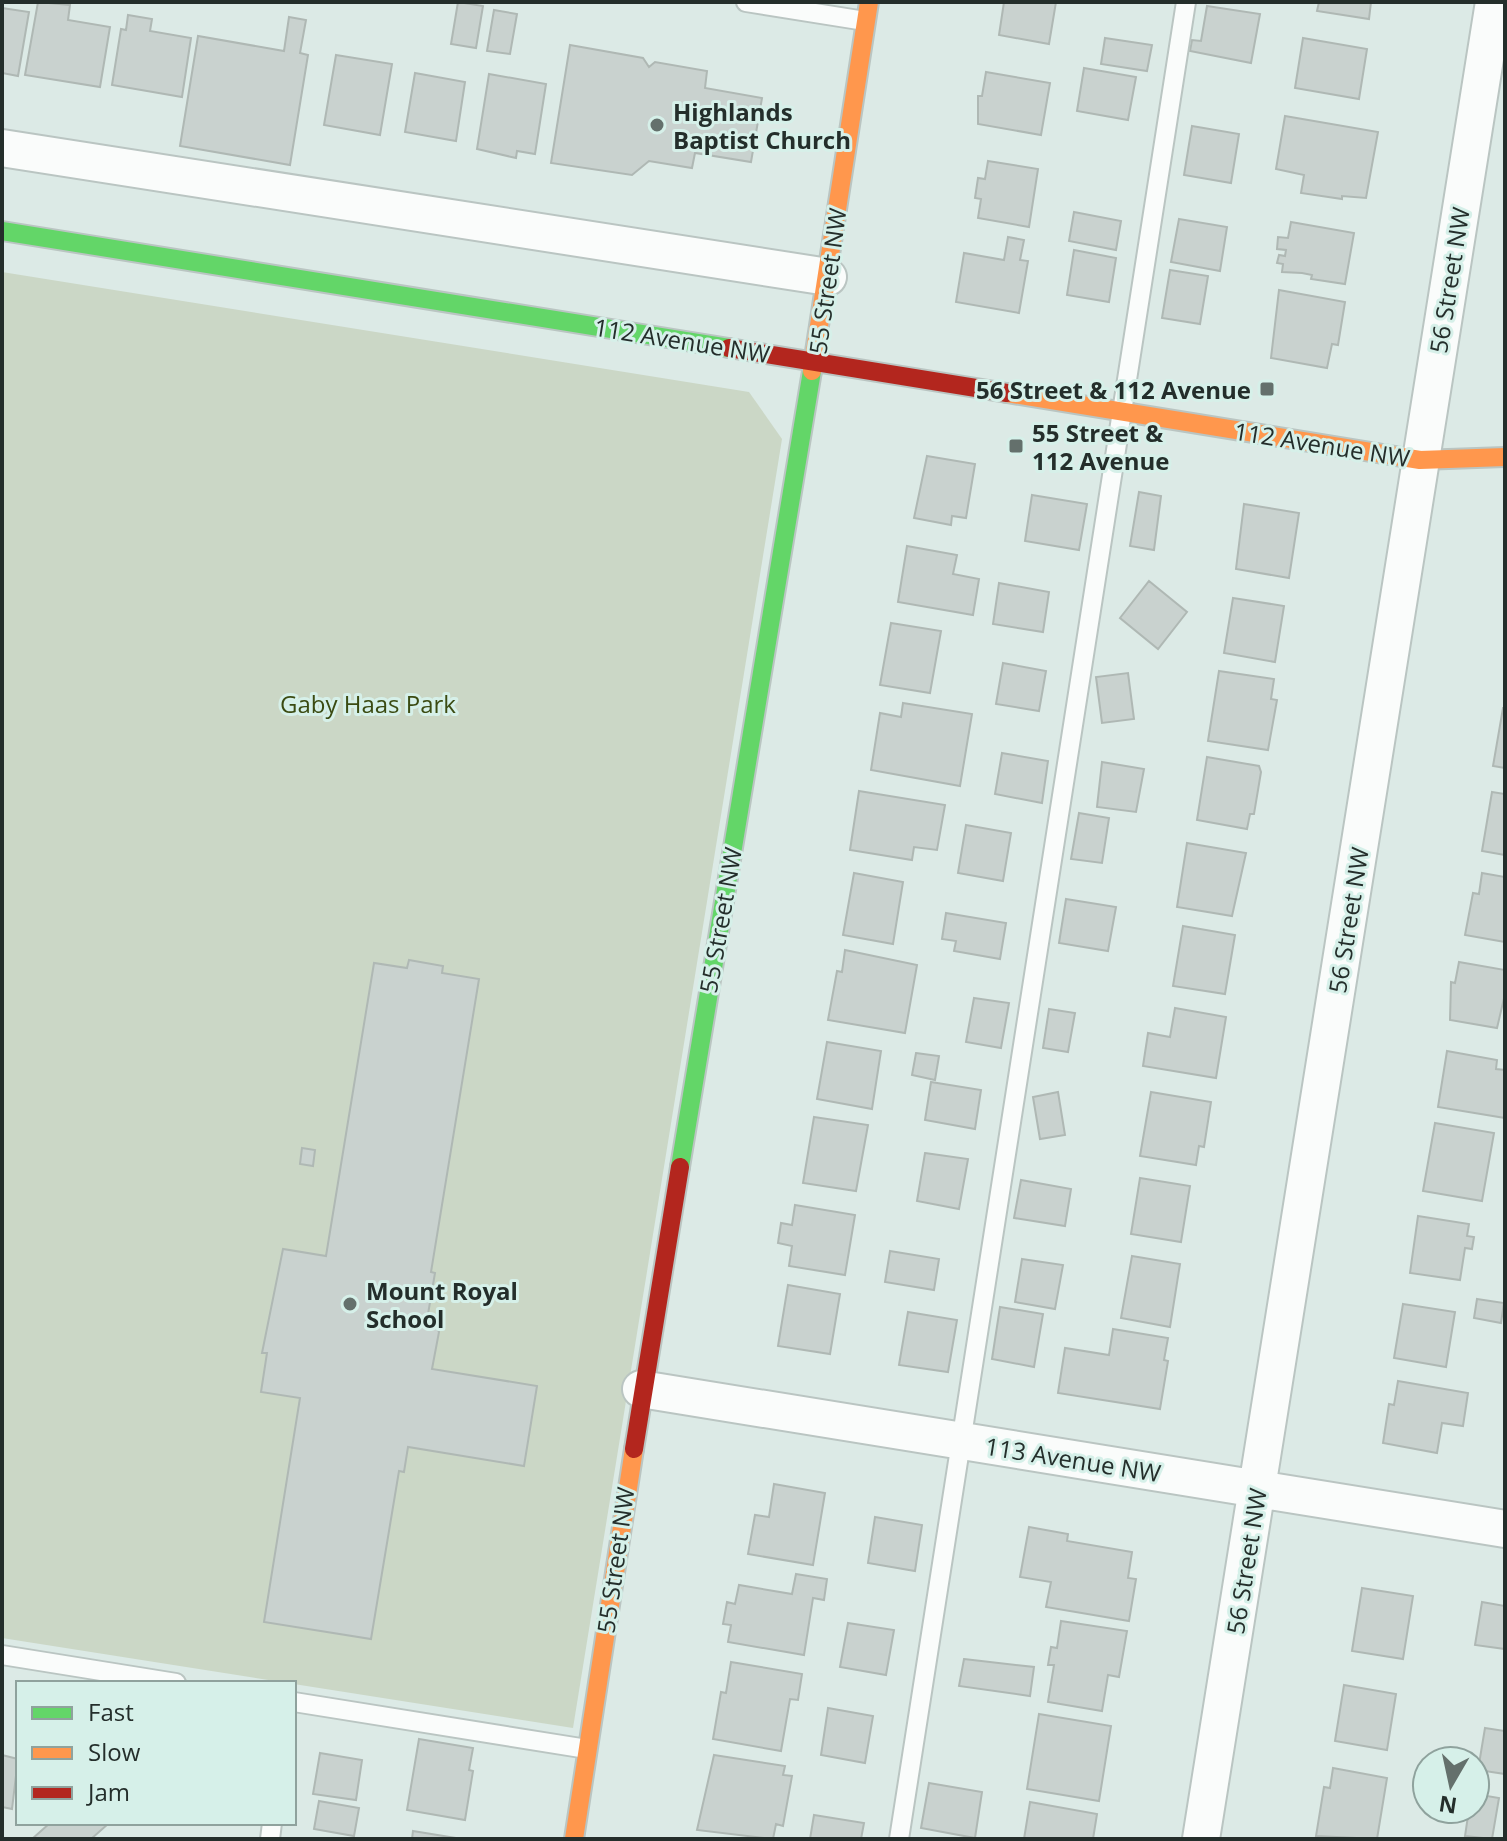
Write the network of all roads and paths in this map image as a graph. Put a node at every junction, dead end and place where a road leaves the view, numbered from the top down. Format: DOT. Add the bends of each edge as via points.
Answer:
graph roads {
  1 [pos="746,2"];
  2 [pos="869,2"];
  3 [pos="1186,2"];
  4 [pos="1494,2"];
  5 [pos="866,21"];
  6 [pos="2,148"];
  7 [pos="2,231"];
  8 [pos="828,277"];
  9 [pos="816,362"];
  10 [pos="1124,411"];
  11 [pos="1505,457"];
  12 [pos="1420,460"];
  13 [pos="641,1389"];
  14 [pos="959,1440"];
  15 [pos="1258,1489"];
  16 [pos="1505,1529"];
  17 [pos="2,1655"];
  18 [pos="164,1681"];
  19 [pos="296,1702"];
  20 [pos="587,1749"];
  21 [pos="574,1839"];
  22 [pos="899,1839"];
  23 [pos="1201,1839"];
  1 -- 5 [label="lane"];
  2 -- 5 [label="street, 55 Street NW"];
  3 -- 10 [label="lane"];
  4 -- 12 [label="street, 56 Street NW"];
  5 -- 8 [label="street, 55 Street NW"];
  6 -- 8 [label="street"];
  7 -- 9 [label="street, 112 Avenue NW"];
  8 -- 9 [label="street, 55 Street NW"];
  9 -- 10 [label="street, 112 Avenue NW"];
  9 -- 13 [label="street, 55 Street NW"];
  10 -- 12 [label="street, 112 Avenue NW"];
  10 -- 14 [label="lane"];
  11 -- 12 [label="street, 112 Avenue NW"];
  12 -- 15 [label="street, 56 Street NW"];
  13 -- 14 [label="street, 113 Avenue NW"];
  13 -- 20 [label="street, 55 Street NW"];
  14 -- 15 [label="street, 113 Avenue NW"];
  14 -- 22 [label="lane"];
  15 -- 16 [label="street, 113 Avenue NW"];
  15 -- 23 [label="street, 56 Street NW"];
  17 -- 18 [label="lane"];
  19 -- 20 [label="lane"];
  20 -- 21 [label="street, 55 Street NW"];
}
